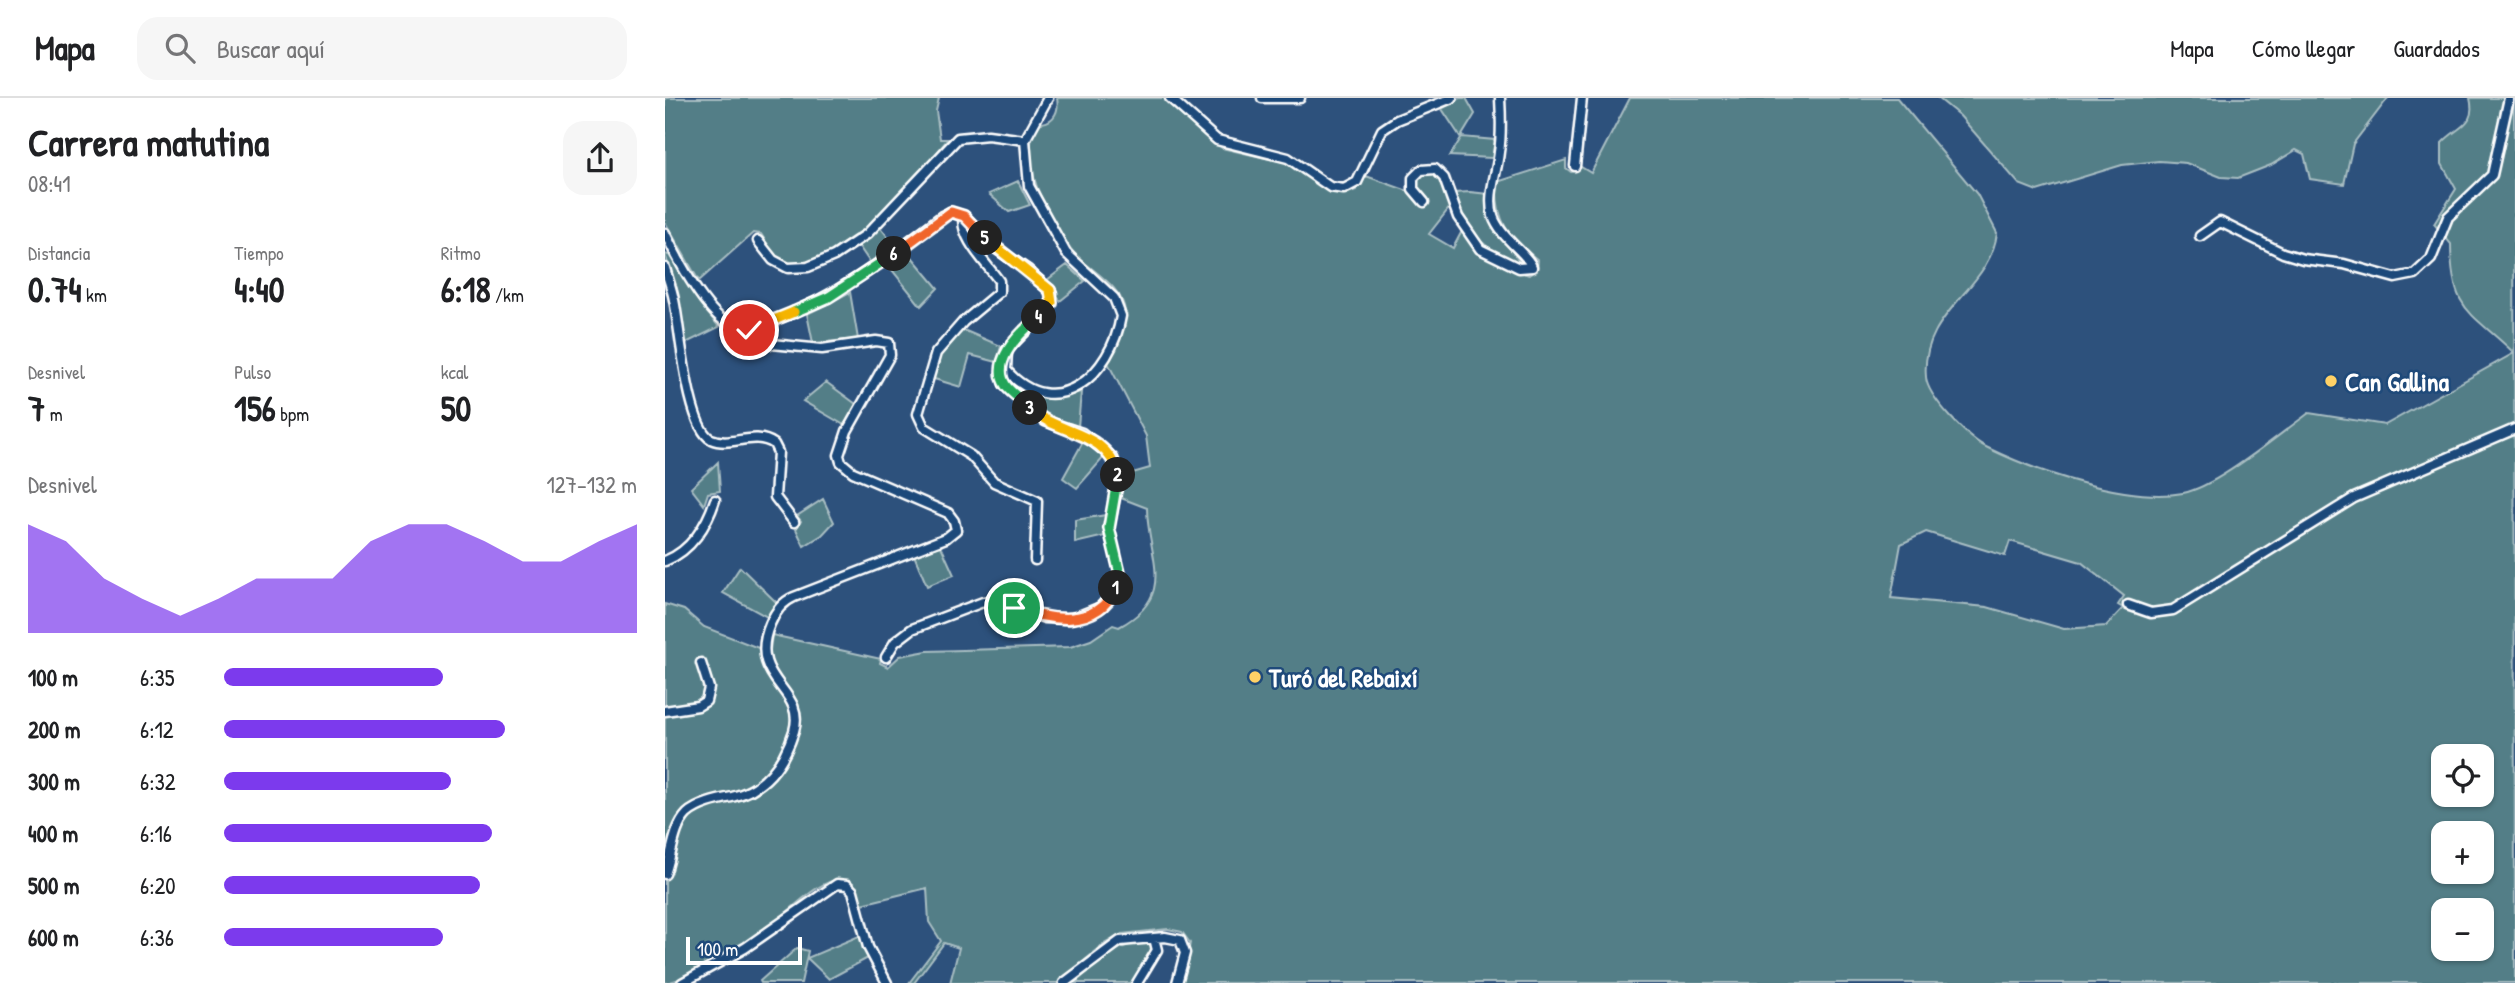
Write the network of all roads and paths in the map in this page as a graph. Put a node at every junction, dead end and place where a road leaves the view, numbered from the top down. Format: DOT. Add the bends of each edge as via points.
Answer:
graph roads {
  1 [pos="1046,98"];
  2 [pos="1170,98"];
  3 [pos="1262,98"];
  4 [pos="1300,98"];
  5 [pos="1453,98"];
  6 [pos="1500,98"];
  7 [pos="1582,98"];
  8 [pos="2509,98"];
  9 [pos="1025,141"];
  10 [pos="1575,166"];
  11 [pos="1424,202"];
  12 [pos="964,216"];
  13 [pos="665,233"];
  14 [pos="2200,236"];
  15 [pos="758,241"];
  16 [pos="665,268"];
  17 [pos="725,322"];
  18 [pos="1004,363"];
  19 [pos="2515,429"];
  20 [pos="715,500"];
  21 [pos="794,522"];
  22 [pos="1035,560"];
  23 [pos="665,561"];
  24 [pos="2128,605"];
  25 [pos="886,657"];
  26 [pos="701,663"];
  27 [pos="665,711"];
  28 [pos="665,874"];
  29 [pos="1154,938"];
  30 [pos="682,983"];
  31 [pos="887,983"];
  32 [pos="1065,983"];
  33 [pos="1137,983"];
  34 [pos="1177,983"];
  1 -- 9 [label="street"];
  2 -- 5 [label="street" via="1217,140 1288,158 1336,189 1357,182 1382,130"];
  3 -- 4 [label="street"];
  6 -- 11 [label="street" via="1493,215 1510,244 1532,267 1510,264 1476,245 1456,212 1444,178 1435,169 1421,170 1413,178 1413,190"];
  7 -- 10 [label="street"];
  8 -- 14 [label="street" via="2492,175 2448,217 2431,259 2415,274 2395,278 2303,259 2220,222"];
  9 -- 15 [label="street" via="988,135 958,138 867,234 819,263 800,269 781,266"];
  9 -- 18 [label="street" via="1027,177 1037,203 1066,253 1114,298 1121,316 1098,370 1079,387 1057,393 1036,389 1016,379"];
  12 -- 17 [label="street" via="951,212 942,216 885,261 820,302 749,330"];
  12 -- 18 [label="street" via="995,248 1052,293 1050,307 1010,345"];
  12 -- 22 [label="street" via="963,227 999,281 999,292 936,353 918,414 930,432 971,456 994,482 1037,501"];
  13 -- 17 [label="street" via="707,302"];
  16 -- 21 [label="street" via="674,297 688,391 704,433 717,440 755,438 774,444 778,452 775,497"];
  17 -- 28 [label="street" via="743,341 822,349 889,343 890,355 842,443 841,462 853,472 948,513 955,526 946,538 788,599 776,613 764,652 769,671 795,709 794,731 778,765 757,788 688,814"];
  18 -- 25 [label="street" via="1004,384 1038,416 1082,433 1113,458 1119,477 1109,535 1120,574 1118,585 1101,607 1071,619 1045,618 983,602 912,629 895,642"];
  19 -- 24 [label="street" via="2354,498 2173,610 2151,613"];
  20 -- 23 [label="street" via="690,544"];
  26 -- 27 [label="street" via="708,699 698,706"];
  29 -- 32 [label="street" via="1120,941"];
  29 -- 33 [label="street" via="1157,950"];
  29 -- 34 [label="street" via="1171,937 1183,944"];
  30 -- 31 [label="street" via="745,948 824,891 842,884 853,891 868,947"];
}
